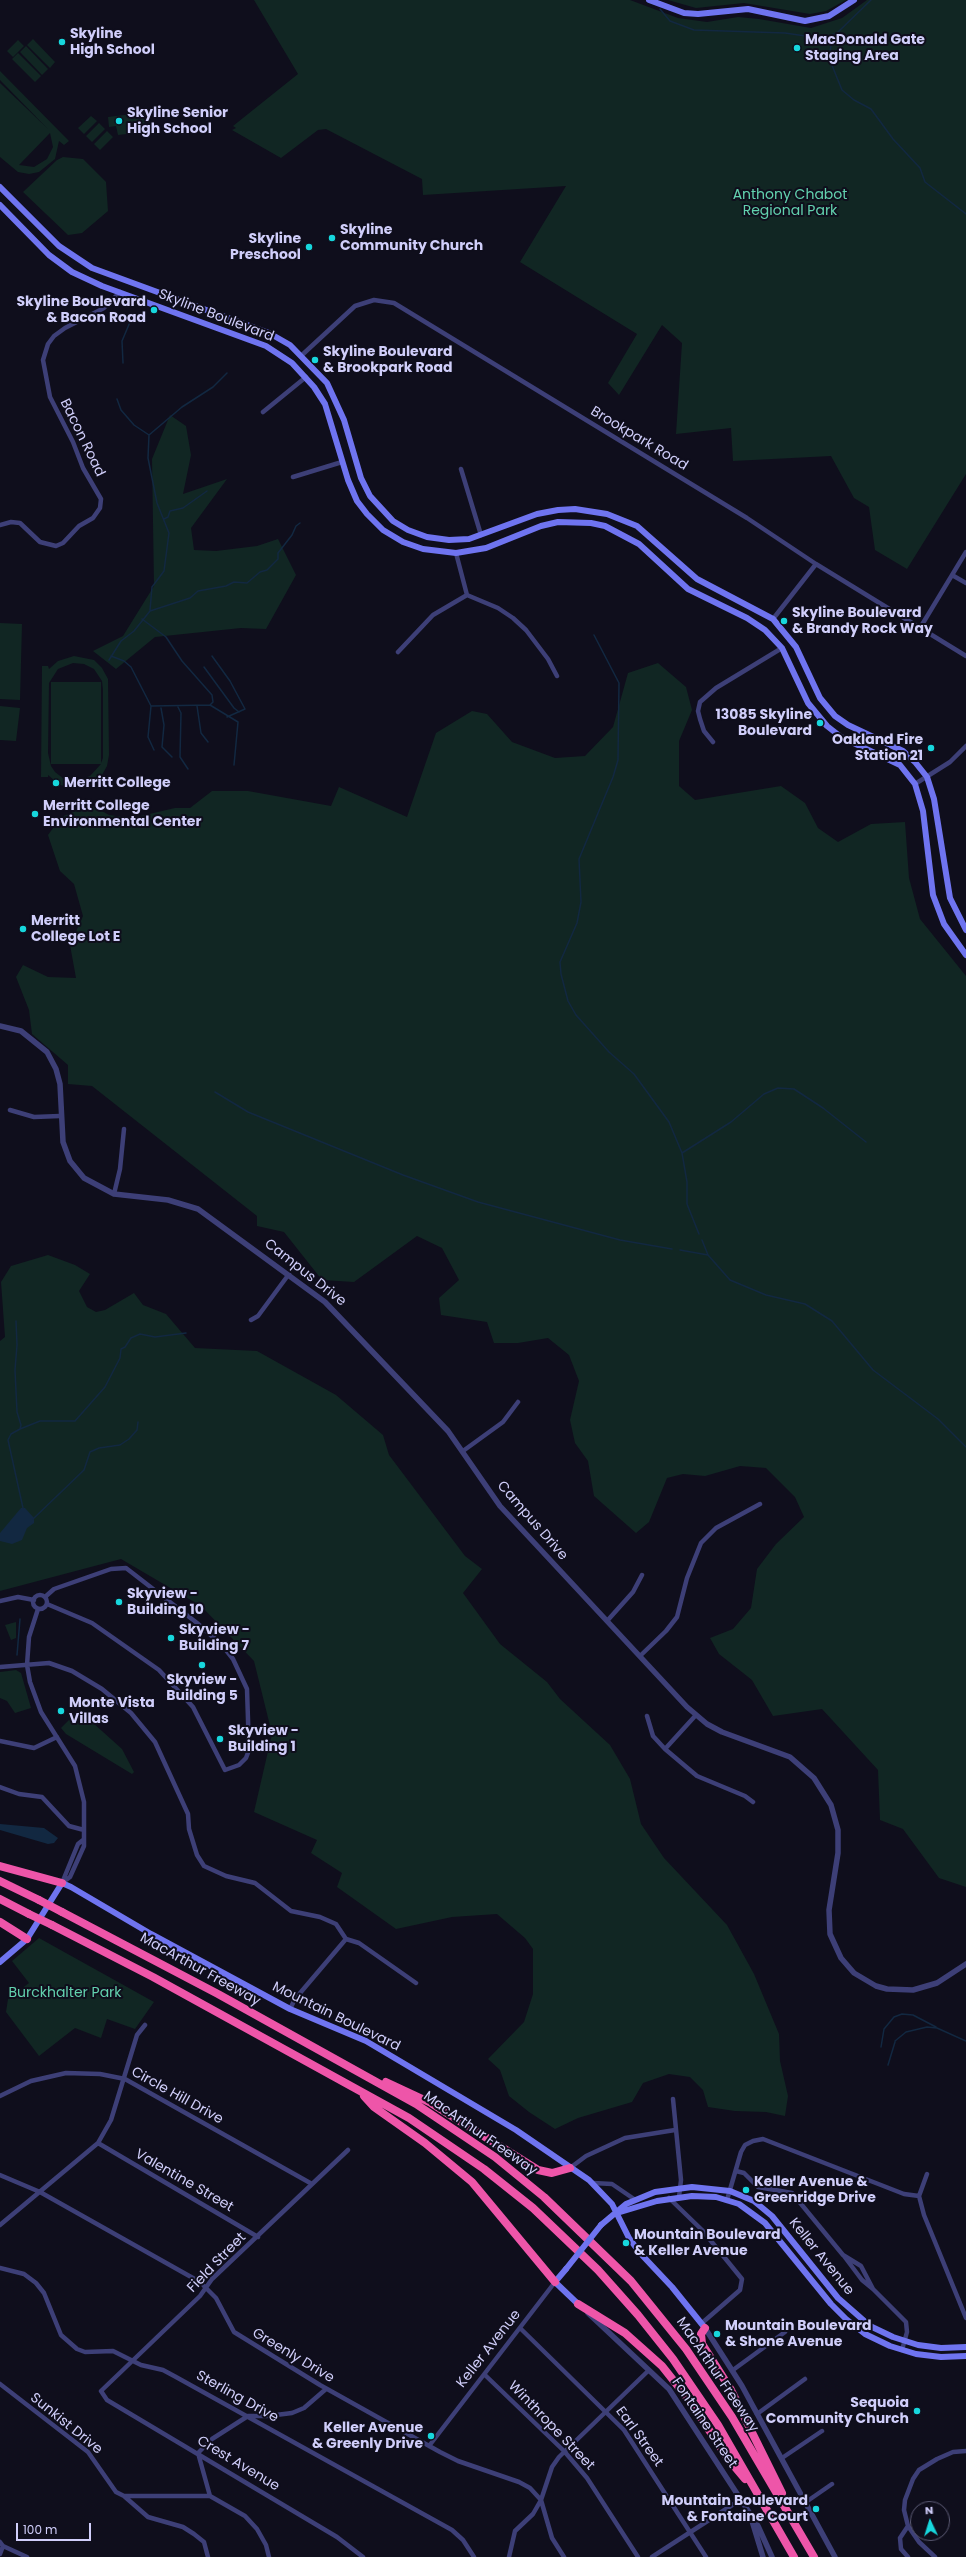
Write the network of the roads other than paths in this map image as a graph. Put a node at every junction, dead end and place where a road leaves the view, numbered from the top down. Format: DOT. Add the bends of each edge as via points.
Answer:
graph roads {
  1 [pos="649,0"];
  2 [pos="854,0"];
  3 [pos="0,187"];
  4 [pos="0,205"];
  5 [pos="120,292"];
  6 [pos="302,355"];
  7 [pos="306,378"];
  8 [pos="264,412"];
  9 [pos="342,462"];
  10 [pos="461,469"];
  11 [pos="293,477"];
  12 [pos="0,525"];
  13 [pos="481,535"];
  14 [pos="966,552"];
  15 [pos="456,553"];
  16 [pos="816,564"];
  17 [pos="952,575"];
  18 [pos="966,583"];
  19 [pos="467,595"];
  20 [pos="773,619"];
  21 [pos="920,628"];
  22 [pos="782,648"];
  23 [pos="398,652"];
  24 [pos="966,656"];
  25 [pos="557,676"];
  26 [pos="713,742"];
  27 [pos="966,746"];
  28 [pos="927,777"];
  29 [pos="915,784"];
  30 [pos="966,930"];
  31 [pos="966,955"];
  32 [pos="0,1026"];
  33 [pos="10,1110"];
  34 [pos="60,1116"];
  35 [pos="124,1128"];
  36 [pos="114,1194"];
  37 [pos="289,1274"];
  38 [pos="251,1320"];
  39 [pos="518,1402"];
  40 [pos="463,1451"];
  41 [pos="760,1504"];
  42 [pos="642,1576"];
  43 [pos="45,1597"];
  44 [pos="34,1600"];
  45 [pos="0,1601"];
  46 [pos="47,1604"];
  47 [pos="38,1609"];
  48 [pos="607,1621"];
  49 [pos="640,1656"];
  50 [pos="26,1665"];
  51 [pos="0,1667"];
  52 [pos="696,1715"];
  53 [pos="647,1716"];
  54 [pos="57,1737"];
  55 [pos="0,1741"];
  56 [pos="665,1749"];
  57 [pos="0,1787"];
  58 [pos="753,1802"];
  59 [pos="84,1830"];
  60 [pos="0,1866"];
  61 [pos="0,1881"];
  62 [pos="62,1883"];
  63 [pos="0,1899"];
  64 [pos="0,1922"];
  65 [pos="346,1938"];
  66 [pos="27,1939"];
  67 [pos="0,1962"];
  68 [pos="966,1964"];
  69 [pos="416,1983"];
  70 [pos="290,2009"];
  71 [pos="145,2024"];
  72 [pos="366,2076"];
  73 [pos="125,2079"];
  74 [pos="358,2090"];
  75 [pos="0,2096"];
  76 [pos="673,2099"];
  77 [pos="675,2130"];
  78 [pos="98,2144"];
  79 [pos="348,2150"];
  80 [pos="570,2168"];
  81 [pos="736,2171"];
  82 [pos="927,2174"];
  83 [pos="0,2175"];
  84 [pos="312,2184"];
  85 [pos="593,2184"];
  86 [pos="680,2187"];
  87 [pos="730,2191"];
  88 [pos="40,2192"];
  89 [pos="918,2196"];
  90 [pos="679,2197"];
  91 [pos="669,2198"];
  92 [pos="634,2199"];
  93 [pos="727,2200"];
  94 [pos="617,2213"];
  95 [pos="0,2225"];
  96 [pos="258,2237"];
  97 [pos="843,2255"];
  98 [pos="0,2268"];
  99 [pos="555,2282"];
  100 [pos="206,2288"];
  101 [pos="873,2289"];
  102 [pos="578,2304"];
  103 [pos="966,2318"];
  104 [pos="704,2325"];
  105 [pos="520,2328"];
  106 [pos="785,2332"];
  107 [pos="905,2341"];
  108 [pos="966,2346"];
  109 [pos="902,2350"];
  110 [pos="966,2356"];
  111 [pos="131,2360"];
  112 [pos="733,2370"];
  113 [pos="648,2371"];
  114 [pos="485,2374"];
  115 [pos="805,2379"];
  116 [pos="0,2384"];
  117 [pos="326,2388"];
  118 [pos="101,2391"];
  119 [pos="606,2410"];
  120 [pos="757,2414"];
  121 [pos="248,2416"];
  122 [pos="822,2431"];
  123 [pos="430,2446"];
  124 [pos="564,2451"];
  125 [pos="966,2451"];
  126 [pos="198,2453"];
  127 [pos="782,2458"];
  128 [pos="832,2484"];
  129 [pos="758,2495"];
  130 [pos="124,2496"];
  131 [pos="210,2496"];
  132 [pos="541,2500"];
  133 [pos="740,2500"];
  134 [pos="806,2502"];
  135 [pos="785,2503"];
  136 [pos="752,2520"];
  137 [pos="908,2526"];
  138 [pos="690,2533"];
  139 [pos="2,2544"];
  140 [pos="0,2554"];
  141 [pos="27,2557"];
  142 [pos="208,2557"];
  143 [pos="269,2557"];
  144 [pos="363,2557"];
  145 [pos="474,2557"];
  146 [pos="509,2557"];
  147 [pos="564,2557"];
  148 [pos="638,2557"];
  149 [pos="652,2557"];
  150 [pos="706,2557"];
  151 [pos="763,2557"];
  152 [pos="772,2557"];
  153 [pos="794,2557"];
  154 [pos="814,2557"];
  155 [pos="835,2557"];
  156 [pos="908,2557"];
  157 [pos="934,2557"];
  1 -- 2 [label="main road" via="684,13 748,9 805,21 829,16"];
  3 -- 6 [label="main road, Skyline Boulevard" via="59,246 92,268 269,333"];
  4 -- 5 [label="main road, Skyline Boulevard" via="65,268 85,279"];
  5 -- 7 [label="main road, Skyline Boulevard" via="266,346 292,363"];
  5 -- 12 [label="street, Bacon Road" via="104,308 54,336 48,344 43,360 50,397 83,468 101,499 100,508 93,518 79,526 56,546 40,542 20,523"];
  6 -- 13 [label="main road, Skyline Boulevard" via="323,376 337,402 361,478 380,510 400,526 427,537 456,540"];
  6 -- 16 [label="street, Brookpark Road" via="355,306 374,300 394,303 747,518"];
  7 -- 8 [label="street"];
  7 -- 9 [label="main road, Skyline Boulevard" via="325,404"];
  9 -- 11 [label="street"];
  9 -- 15 [label="main road, Skyline Boulevard" via="357,501 383,530 423,550"];
  10 -- 13 [label="street"];
  13 -- 20 [label="main road, Skyline Boulevard" via="537,514 558,510 579,509 607,514 637,526 697,580"];
  14 -- 17 [label="street"];
  15 -- 19 [label="street"];
  15 -- 22 [label="main road, Skyline Boulevard" via="486,548 541,526 558,522 605,526 639,544 688,589 757,623"];
  16 -- 20 [label="street"];
  16 -- 21 [label="street, Brookpark Road"];
  17 -- 18 [label="street"];
  17 -- 21 [label="street"];
  19 -- 23 [label="street" via="433,615"];
  19 -- 25 [label="street" via="498,608 513,618 541,649"];
  20 -- 28 [label="main road, Skyline Boulevard" via="796,647 820,698 835,716 903,752"];
  21 -- 24 [label="street, Brookpark Road"];
  22 -- 26 [label="street" via="716,688 700,702 700,719 704,731"];
  22 -- 29 [label="main road, Skyline Boulevard" via="808,703 827,726 842,737 900,765"];
  27 -- 28 [label="street" via="950,762"];
  28 -- 29 [label="street"];
  28 -- 30 [label="main road, Skyline Boulevard" via="934,799 947,887"];
  29 -- 31 [label="main road, Skyline Boulevard" via="923,811 933,895 944,924"];
  32 -- 34 [label="street, Campus Drive" via="21,1032 47,1052 58,1077"];
  33 -- 34 [label="street" via="34,1118"];
  34 -- 36 [label="street, Campus Drive" via="62,1142 70,1161 84,1178"];
  35 -- 36 [label="street" via="120,1169"];
  36 -- 37 [label="street, Campus Drive" via="168,1200 198,1209"];
  37 -- 38 [label="street" via="258,1316"];
  37 -- 40 [label="street, Campus Drive" via="337,1312 448,1431"];
  39 -- 40 [label="street" via="502,1422"];
  40 -- 48 [label="street, Campus Drive" via="500,1506"];
  41 -- 49 [label="street" via="716,1528 701,1543 687,1578 676,1617 666,1631"];
  42 -- 48 [label="street" via="633,1592"];
  43 -- 44 [label="street" via="39,1595"];
  43 -- 46 [label="street"];
  43 -- 46 [label="street" via="54,1589 111,1569 126,1568 153,1587 222,1645 242,1675 247,1689 247,1754 239,1765 225,1770 193,1706 159,1670 92,1623"];
  44 -- 45 [label="street" via="18,1597"];
  44 -- 47 [label="street" via="34,1606"];
  46 -- 47 [label="street" via="44,1608"];
  47 -- 50 [label="street" via="29,1637"];
  48 -- 49 [label="street, Campus Drive"];
  49 -- 52 [label="street, Campus Drive"];
  50 -- 51 [label="street"];
  50 -- 54 [label="street" via="34,1698"];
  50 -- 65 [label="street" via="49,1663 72,1671 102,1689 145,1727 166,1764 188,1814 189,1829 197,1855 204,1866 226,1876 255,1883 291,1911 320,1917 336,1924"];
  52 -- 56 [label="street"];
  52 -- 68 [label="street, Campus Drive" via="722,1732 790,1757 814,1778 823,1792 835,1818 839,1843 828,1910 830,1934 841,1958 854,1973 876,1986 913,1990 937,1983"];
  53 -- 56 [label="street" via="653,1736"];
  54 -- 55 [label="street" via="34,1748"];
  54 -- 59 [label="street" via="79,1777 84,1802"];
  56 -- 58 [label="street" via="697,1776 745,1796"];
  57 -- 59 [label="street" via="19,1794 42,1797 69,1826"];
  59 -- 62 [label="street" via="83,1840 78,1844"];
  60 -- 62 [label="highway"];
  61 -- 72 [label="highway, MacArthur Freeway, bridge"];
  62 -- 66 [label="main road"];
  62 -- 70 [label="main road, Mountain Boulevard"];
  63 -- 74 [label="highway, MacArthur Freeway, bridge" via="159,1980"];
  64 -- 66 [label="highway"];
  65 -- 69 [label="street" via="359,1943"];
  65 -- 70 [label="street" via="295,1999"];
  66 -- 67 [label="main road"];
  70 -- 80 [label="main road, Mountain Boulevard" via="366,2041 516,2130"];
  71 -- 73 [label="street" via="137,2035"];
  72 -- 80 [label="highway" via="426,2100 538,2170 552,2173"];
  72 -- 135 [label="highway, MacArthur Freeway" via="442,2120 495,2157 561,2211 610,2259 670,2327 704,2373"];
  73 -- 75 [label="street, Circle Hill Drive" via="100,2074 66,2073 31,2081"];
  73 -- 78 [label="street" via="111,2120"];
  73 -- 84 [label="street, Circle Hill Drive"];
  74 -- 99 [label="highway" via="374,2107 425,2143 472,2182"];
  74 -- 129 [label="highway, MacArthur Freeway" via="409,2118 484,2169 533,2208 576,2248 633,2309 673,2359 718,2425"];
  76 -- 77 [label="street"];
  77 -- 80 [label="street" via="625,2138 586,2156"];
  77 -- 86 [label="street"];
  78 -- 88 [label="street"];
  78 -- 96 [label="street, Valentine Street"];
  79 -- 84 [label="street, Field Street"];
  80 -- 85 [label="main road, Mountain Boulevard"];
  81 -- 87 [label="street"];
  81 -- 89 [label="street" via="745,2145 753,2140 763,2139 904,2194"];
  81 -- 97 [label="street" via="744,2173 758,2187 792,2193"];
  82 -- 89 [label="street"];
  83 -- 88 [label="street, Greenly Drive"];
  84 -- 96 [label="street, Field Street"];
  85 -- 92 [label="street" via="612,2184"];
  85 -- 94 [label="main road, Mountain Boulevard"];
  86 -- 87 [label="main road, Keller Avenue"];
  86 -- 90 [label="street"];
  86 -- 92 [label="main road, Keller Avenue"];
  87 -- 93 [label="street"];
  87 -- 107 [label="main road, Keller Avenue" via="754,2201 772,2216 852,2312 876,2329"];
  88 -- 95 [label="street"];
  88 -- 100 [label="street, Greenly Drive"];
  89 -- 103 [label="street"];
  90 -- 91 [label="main road, Keller Avenue"];
  90 -- 93 [label="main road, Keller Avenue" via="704,2196"];
  91 -- 94 [label="main road, Keller Avenue"];
  91 -- 104 [label="street" via="702,2230 743,2283 740,2290"];
  92 -- 94 [label="main road, Keller Avenue"];
  93 -- 109 [label="main road, Keller Avenue" via="749,2209 766,2223 846,2319 872,2337"];
  94 -- 99 [label="main road, Keller Avenue, bridge" via="601,2225"];
  94 -- 104 [label="main road, Mountain Boulevard" via="640,2253"];
  96 -- 100 [label="street, Field Street" via="212,2279"];
  97 -- 101 [label="street" via="862,2280"];
  97 -- 101 [label="street" via="861,2266"];
  98 -- 111 [label="street, Sterling Drive" via="24,2274 36,2283 44,2293 61,2335 69,2344 85,2352 113,2351"];
  99 -- 102 [label="main road, Fontaine Street"];
  99 -- 105 [label="street, Keller Avenue"];
  100 -- 111 [label="street, Field Street"];
  100 -- 117 [label="street, Greenly Drive" via="216,2298 234,2332"];
  101 -- 107 [label="street" via="906,2322"];
  102 -- 113 [label="street, Fontaine Street"];
  102 -- 129 [label="highway" via="625,2333 662,2366 693,2405 729,2460"];
  104 -- 112 [label="street, Mountain Boulevard"];
  104 -- 135 [label="highway" via="701,2334 702,2344 744,2414 775,2476"];
  105 -- 114 [label="street, Keller Avenue"];
  105 -- 119 [label="street, Earl Street"];
  106 -- 112 [label="street"];
  107 -- 108 [label="main road, Keller Avenue" via="941,2348"];
  107 -- 109 [label="street"];
  109 -- 110 [label="main road, Keller Avenue" via="941,2357"];
  111 -- 118 [label="street, Field Street"];
  111 -- 121 [label="street, Sterling Drive" via="163,2370"];
  112 -- 120 [label="street, Mountain Boulevard"];
  113 -- 119 [label="street"];
  113 -- 133 [label="street, Fontaine Street" via="669,2389"];
  114 -- 123 [label="street, Keller Avenue"];
  114 -- 124 [label="street, Winthrope Street"];
  115 -- 120 [label="street"];
  116 -- 130 [label="street, Sunkist Drive" via="88,2452 110,2485"];
  117 -- 121 [label="street" via="304,2408 292,2413"];
  117 -- 123 [label="street, Greenly Drive"];
  118 -- 126 [label="street, Crest Avenue" via="107,2400"];
  119 -- 124 [label="street"];
  119 -- 138 [label="street, Earl Street" via="624,2430"];
  120 -- 127 [label="street, Mountain Boulevard"];
  121 -- 126 [label="street" via="212,2439"];
  121 -- 145 [label="street, Sterling Drive" via="452,2530 463,2540"];
  122 -- 127 [label="street"];
  123 -- 132 [label="street, Greenly Drive" via="458,2460 519,2482 530,2488"];
  124 -- 132 [label="street" via="552,2467"];
  124 -- 148 [label="street, Winthrope Street" via="587,2478"];
  125 -- 137 [label="street" via="945,2455 919,2470 905,2500 904,2510"];
  126 -- 131 [label="street"];
  126 -- 144 [label="street, Crest Avenue" via="337,2537"];
  127 -- 134 [label="street, Mountain Boulevard"];
  128 -- 134 [label="street"];
  129 -- 153 [label="highway, MacArthur Freeway"];
  130 -- 131 [label="street"];
  130 -- 142 [label="street, Sunkist Drive" via="148,2517 183,2527 194,2534 204,2542"];
  131 -- 143 [label="street" via="245,2516 257,2529"];
  132 -- 146 [label="street" via="533,2514 515,2531"];
  132 -- 147 [label="street, Greenly Drive" via="552,2538"];
  133 -- 136 [label="street, Fontaine Street"];
  133 -- 138 [label="street"];
  134 -- 155 [label="street, Mountain Boulevard"];
  135 -- 154 [label="highway, MacArthur Freeway"];
  136 -- 151 [label="street, Fontaine Street"];
  136 -- 152 [label="street, Fontaine Street" via="758,2526"];
  137 -- 156 [label="street" via="900,2538 901,2549"];
  137 -- 157 [label="street"];
  138 -- 149 [label="street"];
  138 -- 150 [label="street, Earl Street"];
  139 -- 140 [label="street"];
  139 -- 141 [label="street"];
}
